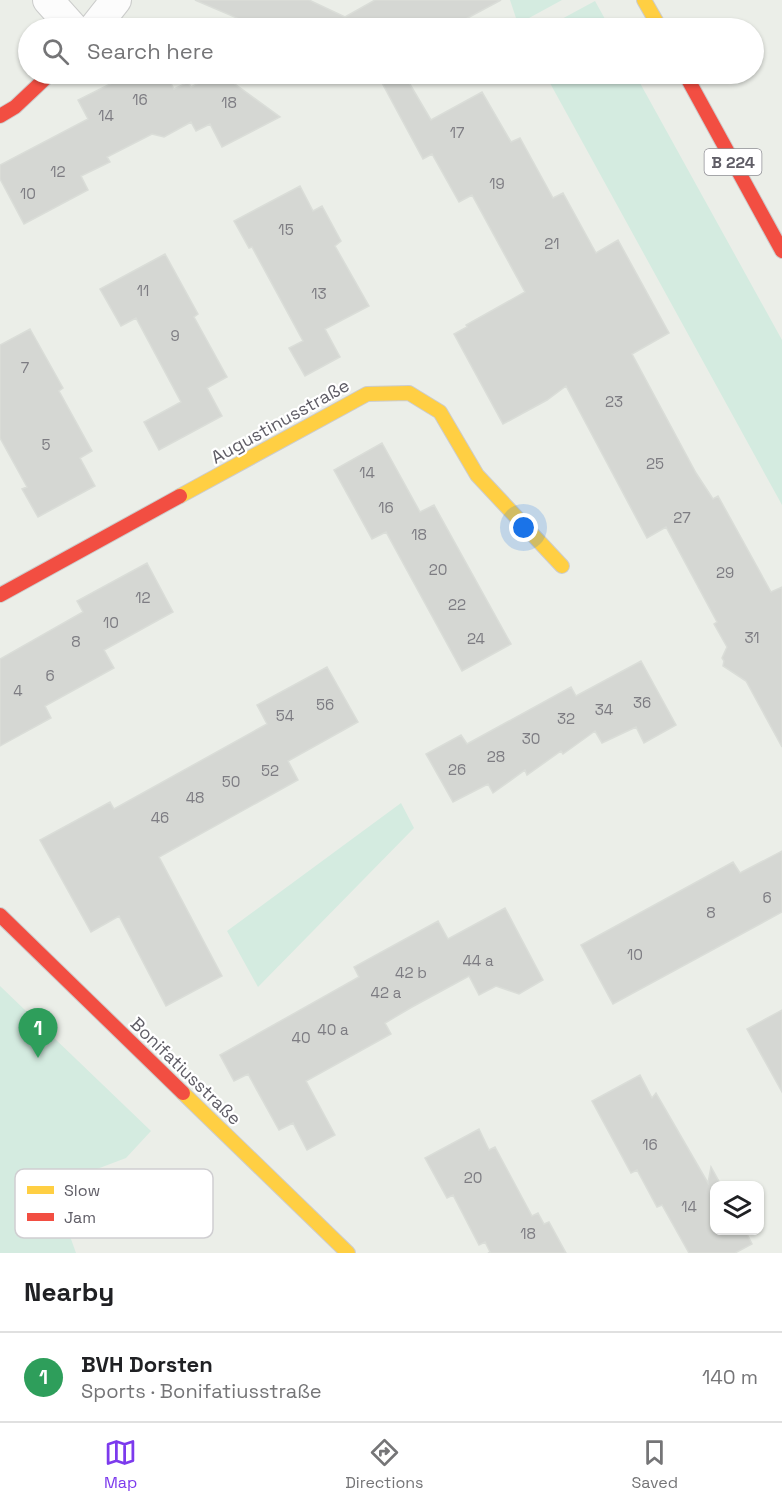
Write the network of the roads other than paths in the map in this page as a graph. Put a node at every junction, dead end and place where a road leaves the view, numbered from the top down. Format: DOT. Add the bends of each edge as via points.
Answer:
graph roads {
  1 [pos="48,0"];
  2 [pos="116,0"];
  3 [pos="645,0"];
  4 [pos="64,18"];
  5 [pos="102,18"];
  6 [pos="655,18"];
  7 [pos="39,84"];
  8 [pos="690,84"];
  9 [pos="0,116"];
  10 [pos="782,251"];
  11 [pos="562,566"];
  12 [pos="0,595"];
  13 [pos="0,915"];
  14 [pos="348,1253"];
  1 -- 4 [label="street"];
  2 -- 5 [label="street"];
  3 -- 6 [label="street"];
  7 -- 9 [label="street"];
  8 -- 10 [label="street, B 224"];
  11 -- 12 [label="street, Augustinusstraße" via="477,475 440,412 409,393 367,394"];
  13 -- 14 [label="street, Bonifatiusstraße"];
}
